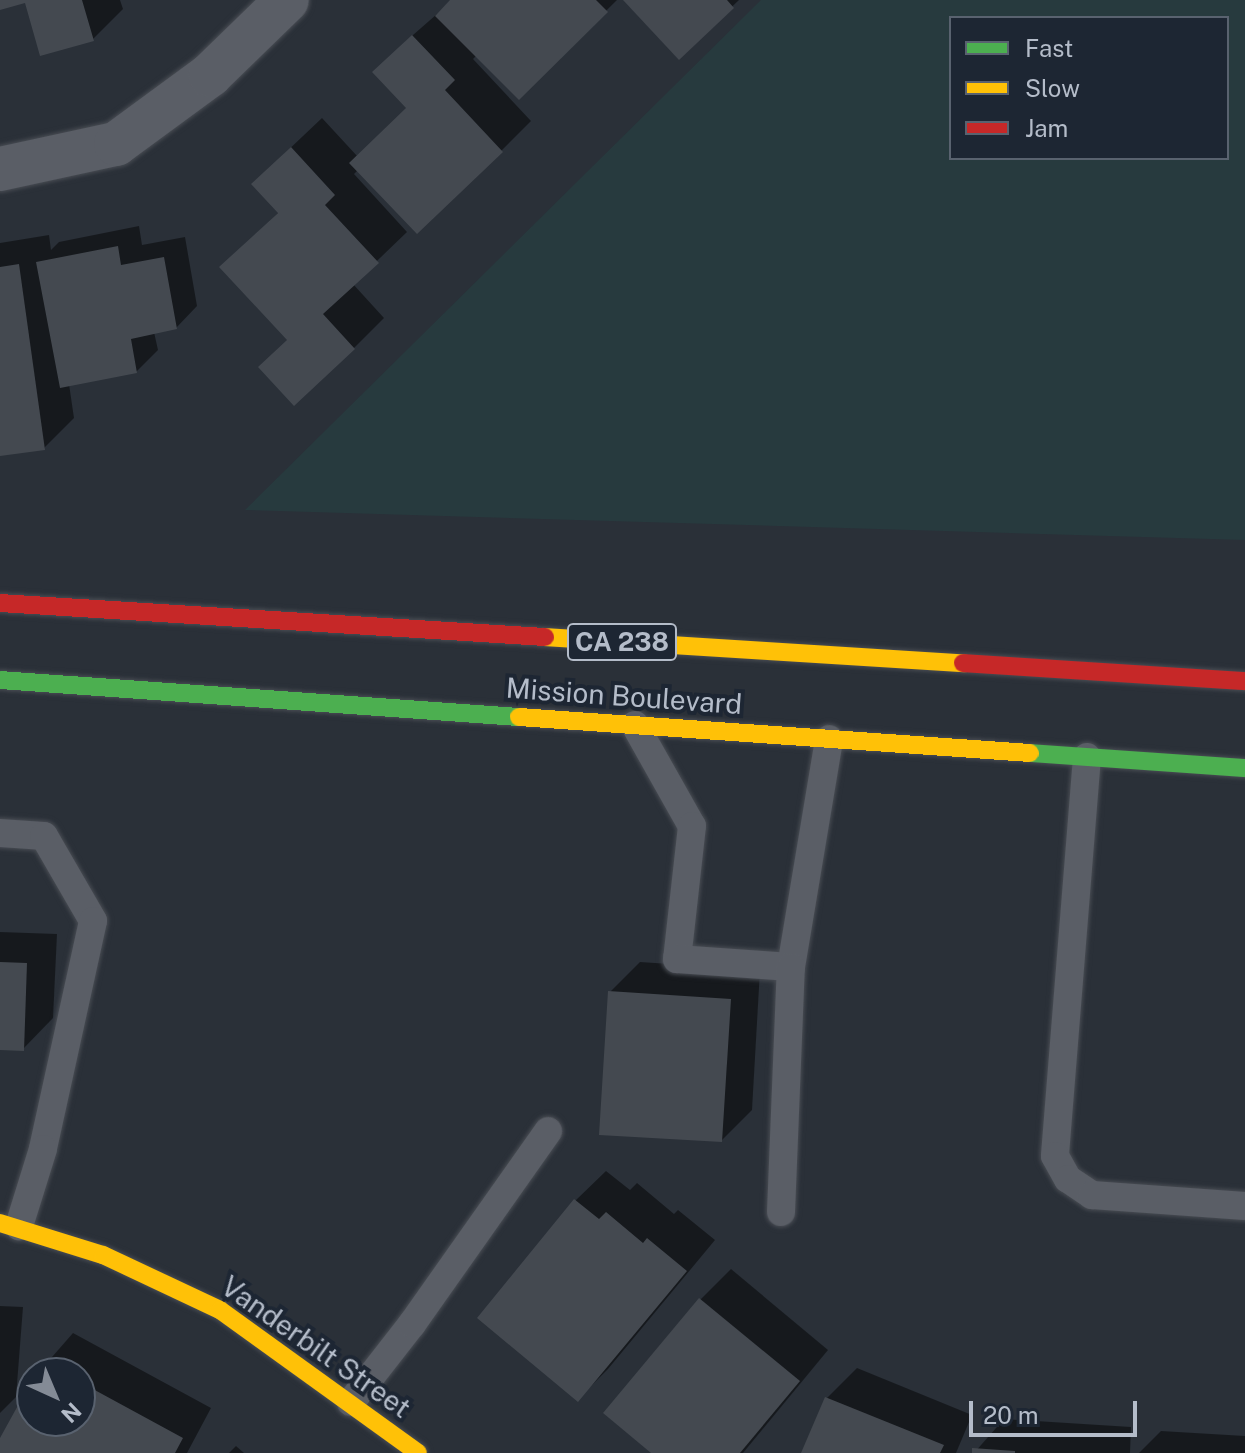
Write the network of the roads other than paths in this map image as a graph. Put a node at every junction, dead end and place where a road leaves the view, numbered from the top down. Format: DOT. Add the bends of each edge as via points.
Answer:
graph roads {
  1 [pos="287,0"];
  2 [pos="0,169"];
  3 [pos="0,603"];
  4 [pos="0,680"];
  5 [pos="1245,681"];
  6 [pos="635,725"];
  7 [pos="829,739"];
  8 [pos="1087,757"];
  9 [pos="1245,768"];
  10 [pos="0,833"];
  11 [pos="791,967"];
  12 [pos="548,1131"];
  13 [pos="1245,1206"];
  14 [pos="781,1212"];
  15 [pos="9,1224"];
  16 [pos="351,1402"];
  17 [pos="418,1453"];
  1 -- 2 [label="street" via="210,75 116,144"];
  3 -- 5 [label="main road, Mission Boulevard / CA 238"];
  4 -- 6 [label="main road, Mission Boulevard"];
  6 -- 7 [label="main road, Mission Boulevard"];
  6 -- 11 [label="lane" via="692,826 677,959"];
  7 -- 8 [label="main road, Mission Boulevard"];
  7 -- 11 [label="lane"];
  8 -- 9 [label="main road, Mission Boulevard"];
  8 -- 13 [label="lane" via="1055,1156 1068,1179 1092,1195"];
  10 -- 15 [label="lane" via="44,836 93,921 43,1149"];
  11 -- 14 [label="lane"];
  12 -- 16 [label="lane"];
  15 -- 16 [label="main road, Vanderbilt Street" via="103,1255 220,1310"];
  16 -- 17 [label="main road, Vanderbilt Street"];
}
